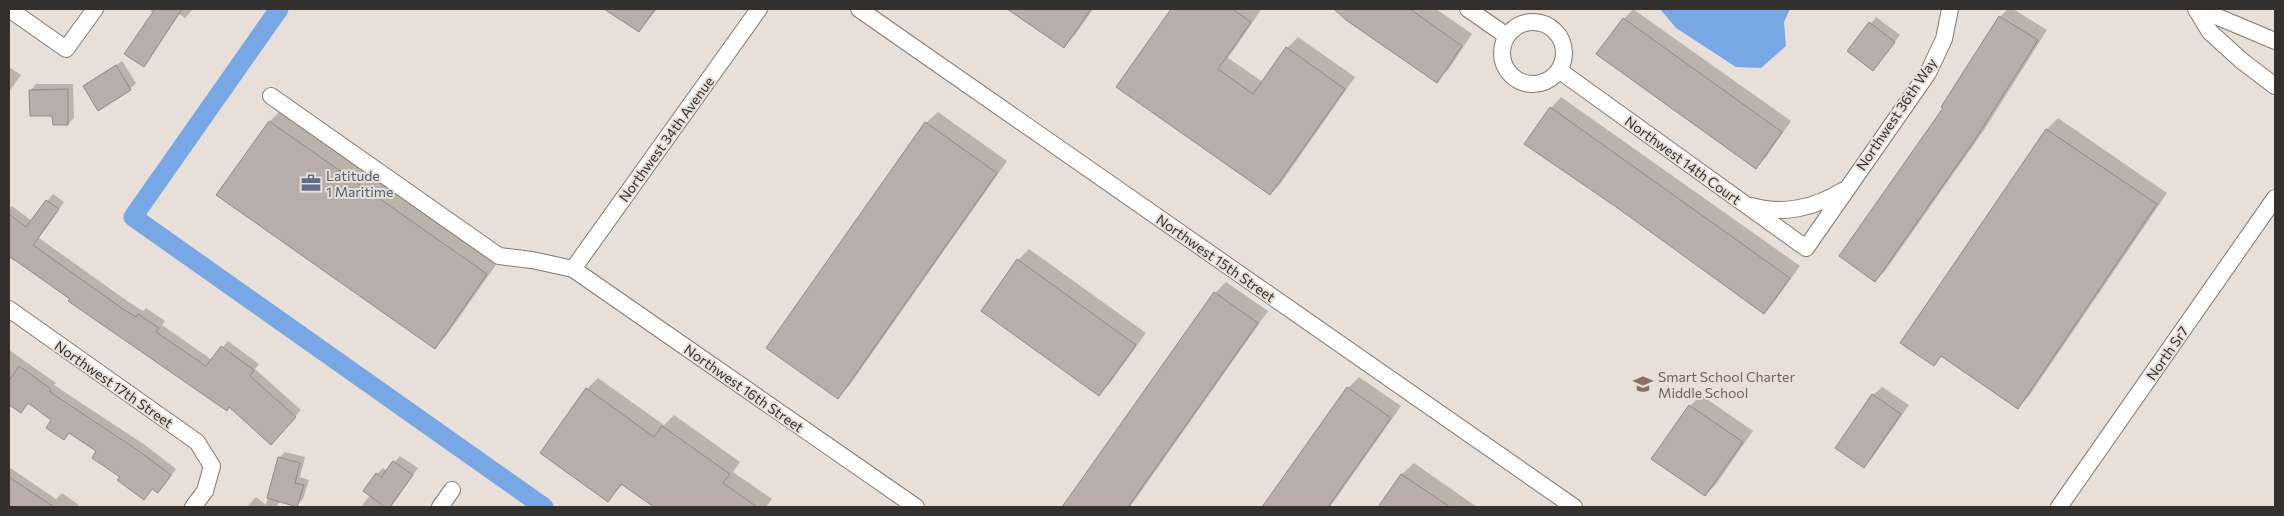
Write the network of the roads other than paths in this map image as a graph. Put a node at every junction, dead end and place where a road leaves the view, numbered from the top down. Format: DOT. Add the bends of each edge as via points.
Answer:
graph roads {
  1 [pos="9,9"];
  2 [pos="95,9"];
  3 [pos="759,9"];
  4 [pos="859,9"];
  5 [pos="1468,9"];
  6 [pos="1950,9"];
  7 [pos="2198,9"];
  8 [pos="1507,36"];
  9 [pos="2275,41"];
  10 [pos="1560,71"];
  11 [pos="2275,86"];
  12 [pos="271,96"];
  13 [pos="1846,188"];
  14 [pos="2275,198"];
  15 [pos="1742,202"];
  16 [pos="1806,248"];
  17 [pos="572,269"];
  18 [pos="9,309"];
  19 [pos="452,490"];
  20 [pos="193,507"];
  21 [pos="440,507"];
  22 [pos="916,507"];
  23 [pos="1574,507"];
  24 [pos="2059,507"];
  1 -- 2 [label="street" via="66,49"];
  3 -- 17 [label="street, Northwest 34th Avenue"];
  4 -- 23 [label="street, Northwest 15th Street"];
  5 -- 8 [label="street"];
  6 -- 13 [label="street, Northwest 36th Way" via="1944,40 1928,73"];
  7 -- 9 [label="street"];
  7 -- 11 [label="street" via="2210,32"];
  8 -- 10 [label="street" via="1503,59 1507,70 1516,79 1527,84 1540,84"];
  8 -- 10 [label="street" via="1527,22 1540,22 1551,27 1560,36 1564,47"];
  10 -- 15 [label="street, Northwest 14th Court"];
  12 -- 17 [label="street" via="499,256"];
  13 -- 15 [label="street, Northwest 36th Way" via="1802,208 1778,210"];
  13 -- 16 [label="street, Northwest 36th Way"];
  14 -- 24 [label="street, North Sr7"];
  15 -- 16 [label="street, Northwest 14th Court"];
  17 -- 22 [label="street, Northwest 16th Street"];
  18 -- 20 [label="street, Northwest 17th Street" via="197,442 212,466 205,491"];
  19 -- 21 [label="street"];
}
